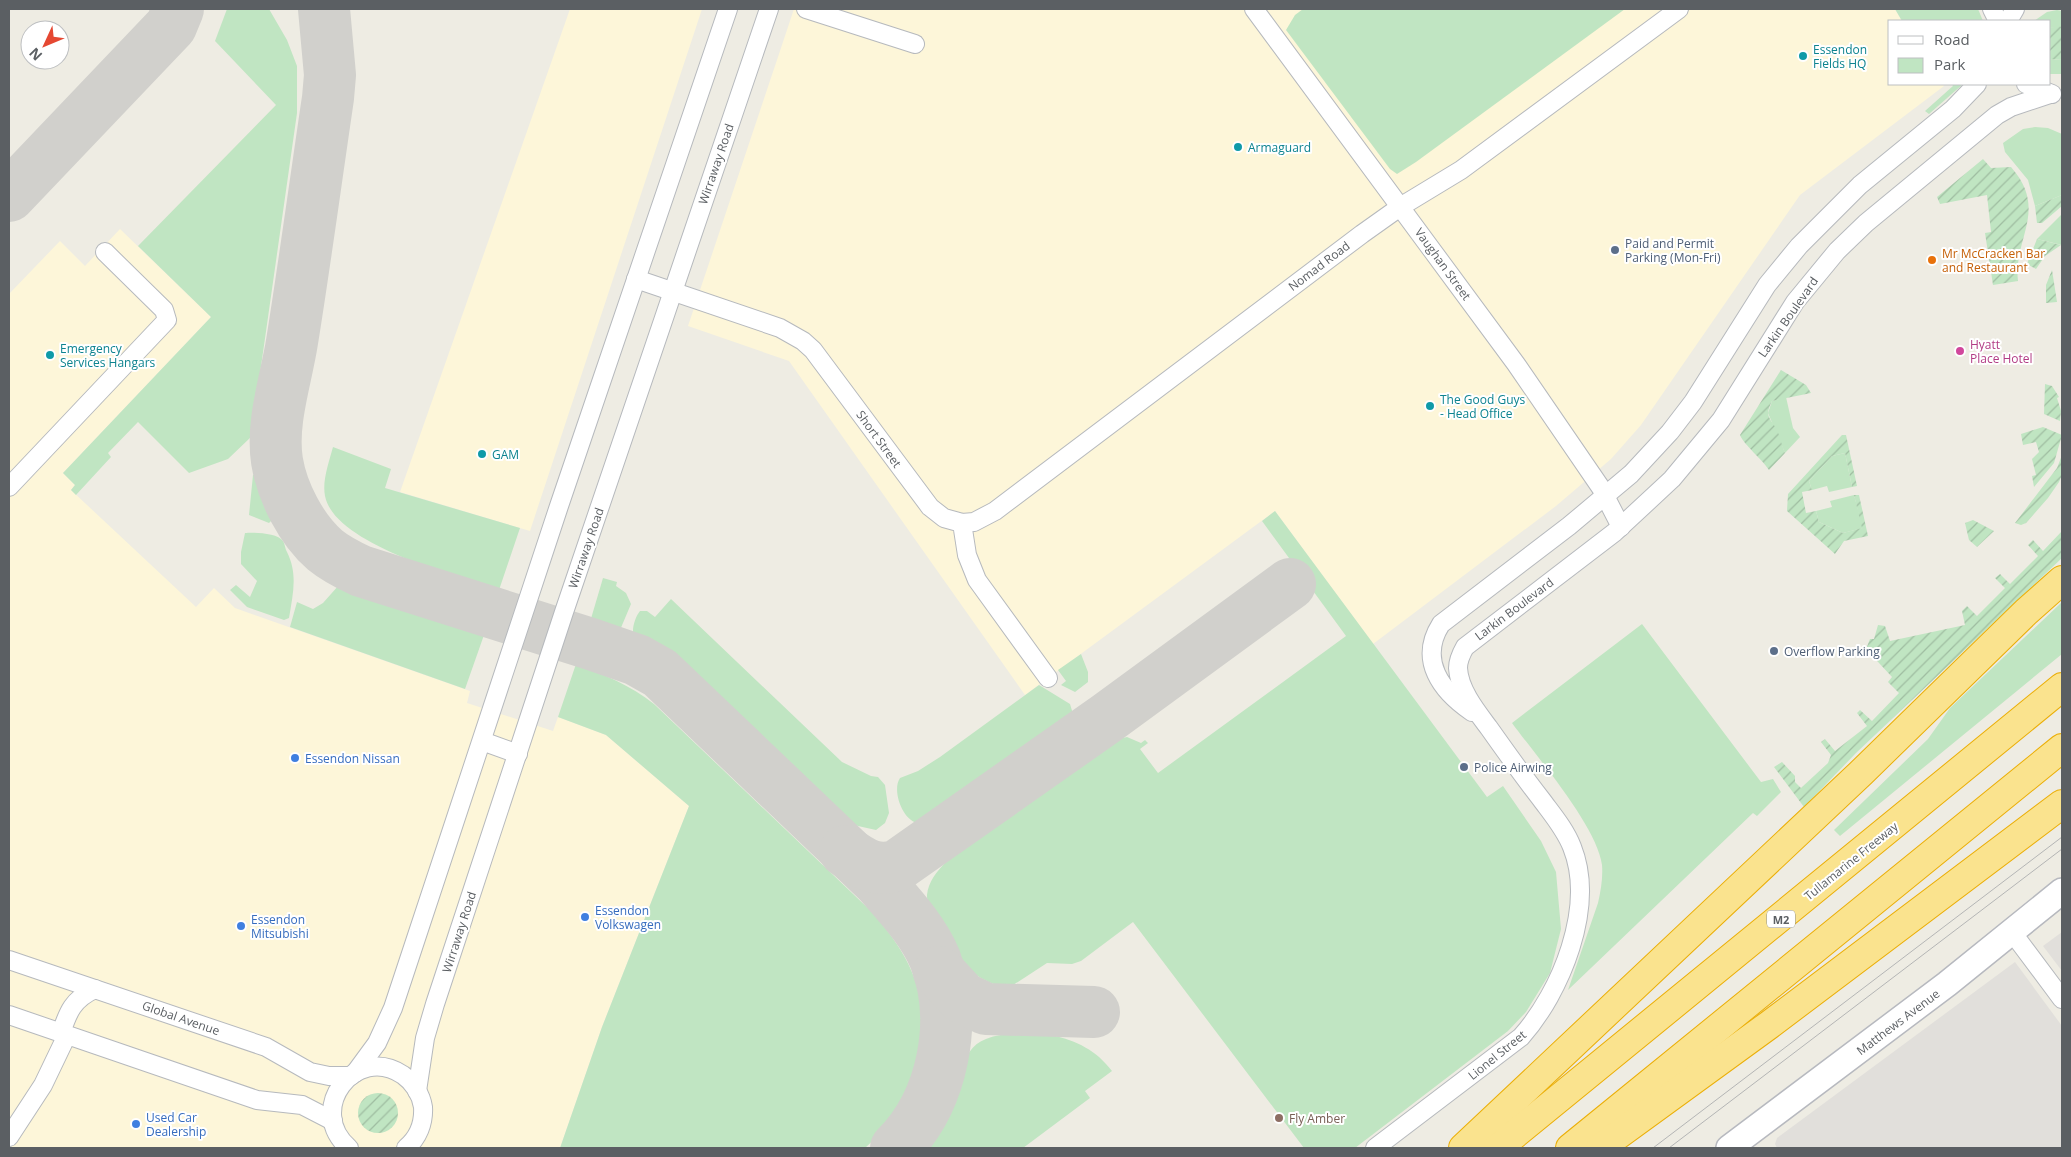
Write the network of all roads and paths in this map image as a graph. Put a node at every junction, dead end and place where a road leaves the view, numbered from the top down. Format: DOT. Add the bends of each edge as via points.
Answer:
graph roads {
  1 [pos="728,9"];
  2 [pos="769,9"];
  3 [pos="806,9"];
  4 [pos="1254,9"];
  5 [pos="1679,9"];
  6 [pos="2015,9"];
  7 [pos="2009,20"];
  8 [pos="915,44"];
  9 [pos="1976,85"];
  10 [pos="2029,85"];
  11 [pos="2057,96"];
  12 [pos="1400,207"];
  13 [pos="104,252"];
  14 [pos="636,279"];
  15 [pos="673,291"];
  16 [pos="9,488"];
  17 [pos="1606,497"];
  18 [pos="962,523"];
  19 [pos="1621,527"];
  20 [pos="2062,580"];
  21 [pos="1048,678"];
  22 [pos="2062,687"];
  23 [pos="1481,717"];
  24 [pos="482,741"];
  25 [pos="2062,748"];
  26 [pos="518,754"];
  27 [pos="2062,804"];
  28 [pos="2062,891"];
  29 [pos="2012,932"];
  30 [pos="9,960"];
  31 [pos="94,989"];
  32 [pos="2062,999"];
  33 [pos="9,1015"];
  34 [pos="64,1034"];
  35 [pos="353,1074"];
  36 [pos="417,1090"];
  37 [pos="335,1135"];
  38 [pos="9,1137"];
  39 [pos="1741,1145"];
  40 [pos="349,1148"];
  41 [pos="406,1148"];
  42 [pos="1375,1148"];
  43 [pos="1463,1148"];
  44 [pos="1498,1148"];
  45 [pos="1570,1148"];
  46 [pos="1600,1148"];
  1 -- 14 [label="street"];
  2 -- 15 [label="street, Wirraway Road"];
  3 -- 8 [label="street"];
  4 -- 12 [label="street, Vaughan Street"];
  5 -- 12 [label="street, Nomad Road" via="1456,173"];
  6 -- 7 [label="street"];
  9 -- 17 [label="street" via="1860,185 1799,246 1767,285 1707,383 1686,411 1647,458"];
  10 -- 11 [label="street"];
  11 -- 19 [label="street, Larkin Boulevard" via="2011,107 1997,115 1850,238 1795,302 1739,394 1700,448 1666,486"];
  12 -- 17 [label="street, Vaughan Street" via="1516,364"];
  12 -- 18 [label="street, Nomad Road" via="995,511 974,522"];
  13 -- 16 [label="street" via="164,310 167,320"];
  14 -- 15 [label="street, Short Street"];
  14 -- 24 [label="street"];
  15 -- 18 [label="street, Short Street" via="780,328 803,341 820,358 930,508 944,518"];
  15 -- 26 [label="street, Wirraway Road"];
  17 -- 19 [label="street, Vaughan Street"];
  17 -- 23 [label="street" via="1448,617 1437,630 1430,657 1435,672 1452,694"];
  18 -- 21 [label="street" via="967,555 977,580"];
  19 -- 23 [label="street, Larkin Boulevard" via="1465,647 1459,658 1459,675 1465,692"];
  20 -- 43 [label="highway"];
  22 -- 44 [label="highway, Tullamarine Freeway / M2"];
  23 -- 42 [label="street, Lionel Street" via="1559,824 1572,847 1578,894 1575,930 1554,991 1540,1015 1521,1037"];
  24 -- 26 [label="street"];
  24 -- 35 [label="street" via="390,1016 377,1042"];
  25 -- 45 [label="highway"];
  26 -- 36 [label="street, Wirraway Road" via="435,1004 425,1038"];
  27 -- 46 [label="highway"];
  28 -- 29 [label="main road, Matthews Avenue"];
  29 -- 32 [label="street"];
  29 -- 39 [label="main road, Matthews Avenue"];
  30 -- 31 [label="street, Global Avenue"];
  31 -- 34 [label="street" via="72,1005"];
  31 -- 35 [label="street, Global Avenue" via="266,1047 310,1072 329,1076"];
  33 -- 34 [label="street"];
  34 -- 37 [label="street" via="257,1100 302,1105"];
  34 -- 38 [label="street" via="43,1085"];
  35 -- 36 [label="street, Global Avenue" via="372,1067 390,1069 406,1077"];
  35 -- 37 [label="street" via="335,1096"];
  36 -- 41 [label="street" via="422,1105 422,1123"];
  37 -- 40 [label="street"];
}
